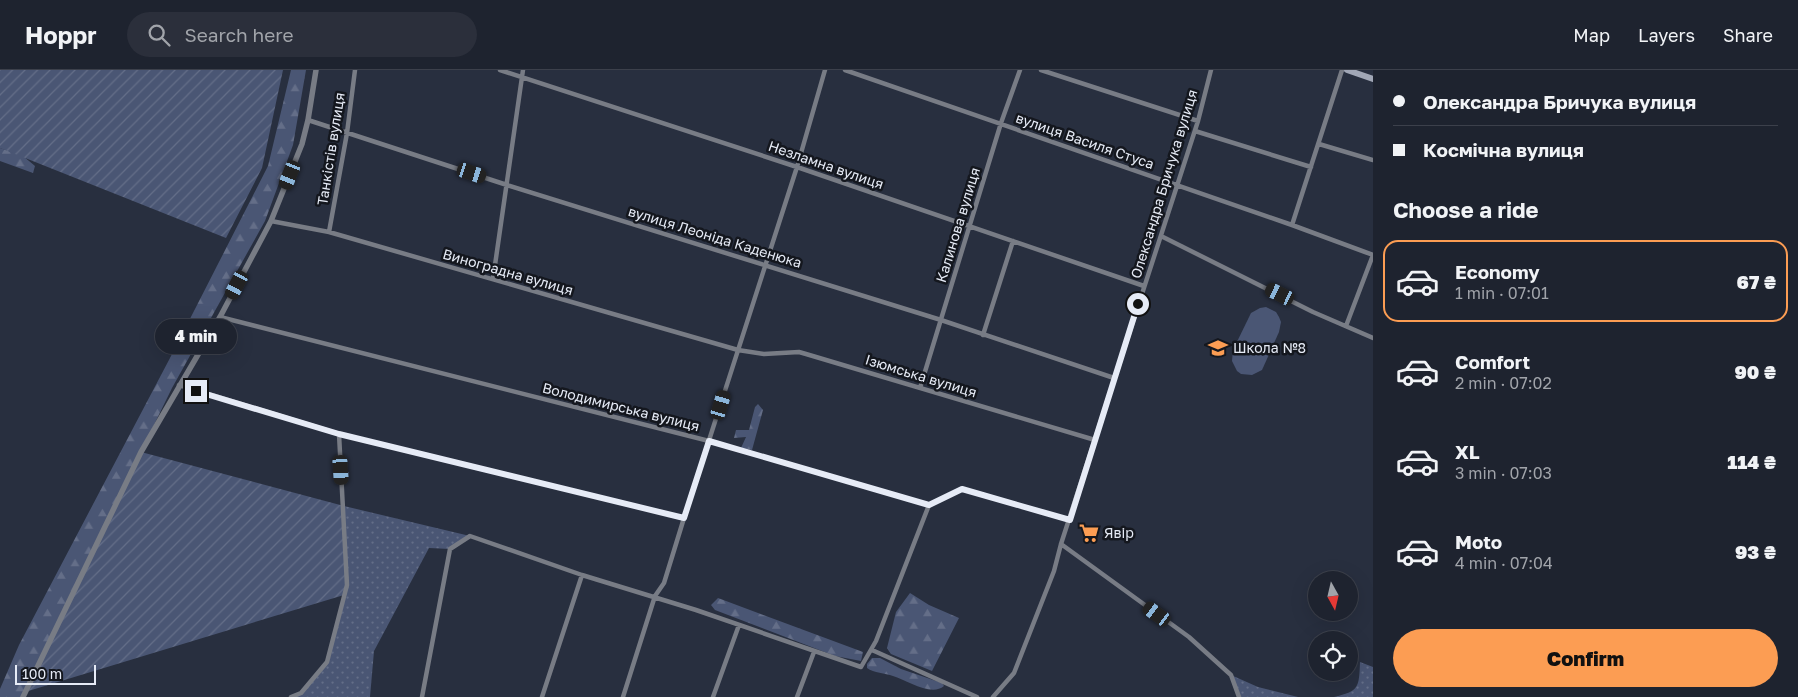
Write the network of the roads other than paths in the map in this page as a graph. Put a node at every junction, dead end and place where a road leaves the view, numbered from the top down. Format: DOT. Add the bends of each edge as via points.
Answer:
graph roads {
  1 [pos="316,70"];
  2 [pos="355,70"];
  3 [pos="500,70"];
  4 [pos="523,70"];
  5 [pos="825,70"];
  6 [pos="845,70"];
  7 [pos="1020,70"];
  8 [pos="1041,70"];
  9 [pos="1211,70"];
  10 [pos="1342,70"];
  11 [pos="1347,70"];
  12 [pos="522,78"];
  13 [pos="1373,79"];
  14 [pos="308,120"];
  15 [pos="1198,121"];
  16 [pos="1002,123"];
  17 [pos="1195,131"];
  18 [pos="346,133"];
  19 [pos="1319,144"];
  20 [pos="1373,160"];
  21 [pos="797,167"];
  22 [pos="1311,167"];
  23 [pos="507,185"];
  24 [pos="1177,185"];
  25 [pos="271,221"];
  26 [pos="1292,225"];
  27 [pos="969,226"];
  28 [pos="329,232"];
  29 [pos="1161,236"];
  30 [pos="1013,241"];
  31 [pos="1373,255"];
  32 [pos="766,265"];
  33 [pos="493,279"];
  34 [pos="1144,286"];
  35 [pos="220,317"];
  36 [pos="941,320"];
  37 [pos="1346,326"];
  38 [pos="984,335"];
  39 [pos="1373,338"];
  40 [pos="738,350"];
  41 [pos="1114,378"];
  42 [pos="179,386"];
  43 [pos="920,388"];
  44 [pos="339,434"];
  45 [pos="1095,440"];
  46 [pos="709,441"];
  47 [pos="929,505"];
  48 [pos="684,518"];
  49 [pos="1070,520"];
  50 [pos="1061,544"];
  51 [pos="582,575"];
  52 [pos="655,596"];
  53 [pos="739,625"];
  54 [pos="872,650"];
  55 [pos="814,652"];
  56 [pos="23,697"];
  57 [pos="291,697"];
  58 [pos="422,697"];
  59 [pos="542,697"];
  60 [pos="623,697"];
  61 [pos="713,697"];
  62 [pos="797,697"];
  63 [pos="977,697"];
  64 [pos="993,697"];
  65 [pos="1240,697"];
  1 -- 14 [label="street"];
  2 -- 18 [label="street, Танкістів вулиця"];
  3 -- 12 [label="street, Незламна вулиця"];
  4 -- 12 [label="street"];
  5 -- 21 [label="street"];
  6 -- 16 [label="street, вулиця Василя Стуса"];
  7 -- 16 [label="street, Калинова вулиця"];
  8 -- 15 [label="street"];
  9 -- 15 [label="street, Олександра Бричука вулиця"];
  10 -- 19 [label="street"];
  11 -- 13 [label="main road"];
  12 -- 21 [label="street, Незламна вулиця"];
  12 -- 23 [label="street"];
  14 -- 18 [label="street, вулиця Леоніда Каденюка"];
  14 -- 25 [label="street" via="302,144"];
  15 -- 17 [label="street, Олександра Бричука вулиця"];
  16 -- 24 [label="street, вулиця Василя Стуса"];
  16 -- 27 [label="street, Калинова вулиця"];
  17 -- 22 [label="street"];
  17 -- 24 [label="street, Олександра Бричука вулиця"];
  18 -- 23 [label="street, вулиця Леоніда Каденюка"];
  18 -- 28 [label="street, Танкістів вулиця"];
  19 -- 20 [label="street"];
  19 -- 22 [label="street"];
  21 -- 27 [label="street, Незламна вулиця"];
  21 -- 32 [label="street"];
  22 -- 26 [label="street"];
  23 -- 32 [label="street, вулиця Леоніда Каденюка"];
  23 -- 33 [label="street"];
  24 -- 26 [label="street, вулиця Василя Стуса"];
  24 -- 29 [label="street, Олександра Бричука вулиця"];
  25 -- 28 [label="street, Виноградна вулиця"];
  25 -- 35 [label="street"];
  26 -- 31 [label="street, вулиця Василя Стуса"];
  27 -- 30 [label="street, Незламна вулиця"];
  27 -- 36 [label="street, Калинова вулиця"];
  28 -- 33 [label="street, Виноградна вулиця"];
  29 -- 34 [label="street, Олександра Бричука вулиця"];
  29 -- 37 [label="street"];
  30 -- 34 [label="street, Незламна вулиця"];
  30 -- 38 [label="street"];
  31 -- 37 [label="street"];
  32 -- 36 [label="street, вулиця Леоніда Каденюка"];
  32 -- 40 [label="street"];
  33 -- 40 [label="street, Виноградна вулиця"];
  34 -- 41 [label="street, Олександра Бричука вулиця"];
  35 -- 42 [label="street"];
  35 -- 46 [label="street, Володимирська вулиця"];
  36 -- 38 [label="street, вулиця Леоніда Каденюка"];
  36 -- 43 [label="street, Калинова вулиця"];
  37 -- 39 [label="street"];
  38 -- 41 [label="street, вулиця Леоніда Каденюка"];
  40 -- 43 [label="street, Ізюмська вулиця" via="764,354 799,352"];
  40 -- 46 [label="street"];
  41 -- 45 [label="street, Олександра Бричука вулиця"];
  42 -- 44 [label="street"];
  42 -- 56 [label="street" via="141,452"];
  43 -- 45 [label="street, Ізюмська вулиця"];
  44 -- 48 [label="street"];
  44 -- 57 [label="street" via="347,585 327,662 301,693"];
  45 -- 49 [label="street, Олександра Бричука вулиця"];
  46 -- 47 [label="street, Володимирська вулиця"];
  46 -- 48 [label="street"];
  47 -- 49 [label="street" via="962,489"];
  47 -- 54 [label="street"];
  48 -- 52 [label="street" via="664,583"];
  49 -- 50 [label="street, Олександра Бричука вулиця"];
  50 -- 64 [label="street, Олександра Бричука вулиця" via="1054,571 1014,673"];
  50 -- 65 [label="street" via="1189,637 1231,676"];
  51 -- 52 [label="street"];
  51 -- 58 [label="street" via="470,536 450,549"];
  51 -- 59 [label="street"];
  52 -- 53 [label="street"];
  52 -- 60 [label="street"];
  53 -- 55 [label="street"];
  53 -- 61 [label="street"];
  54 -- 55 [label="street" via="861,667"];
  54 -- 63 [label="street"];
  55 -- 62 [label="street"];
}
